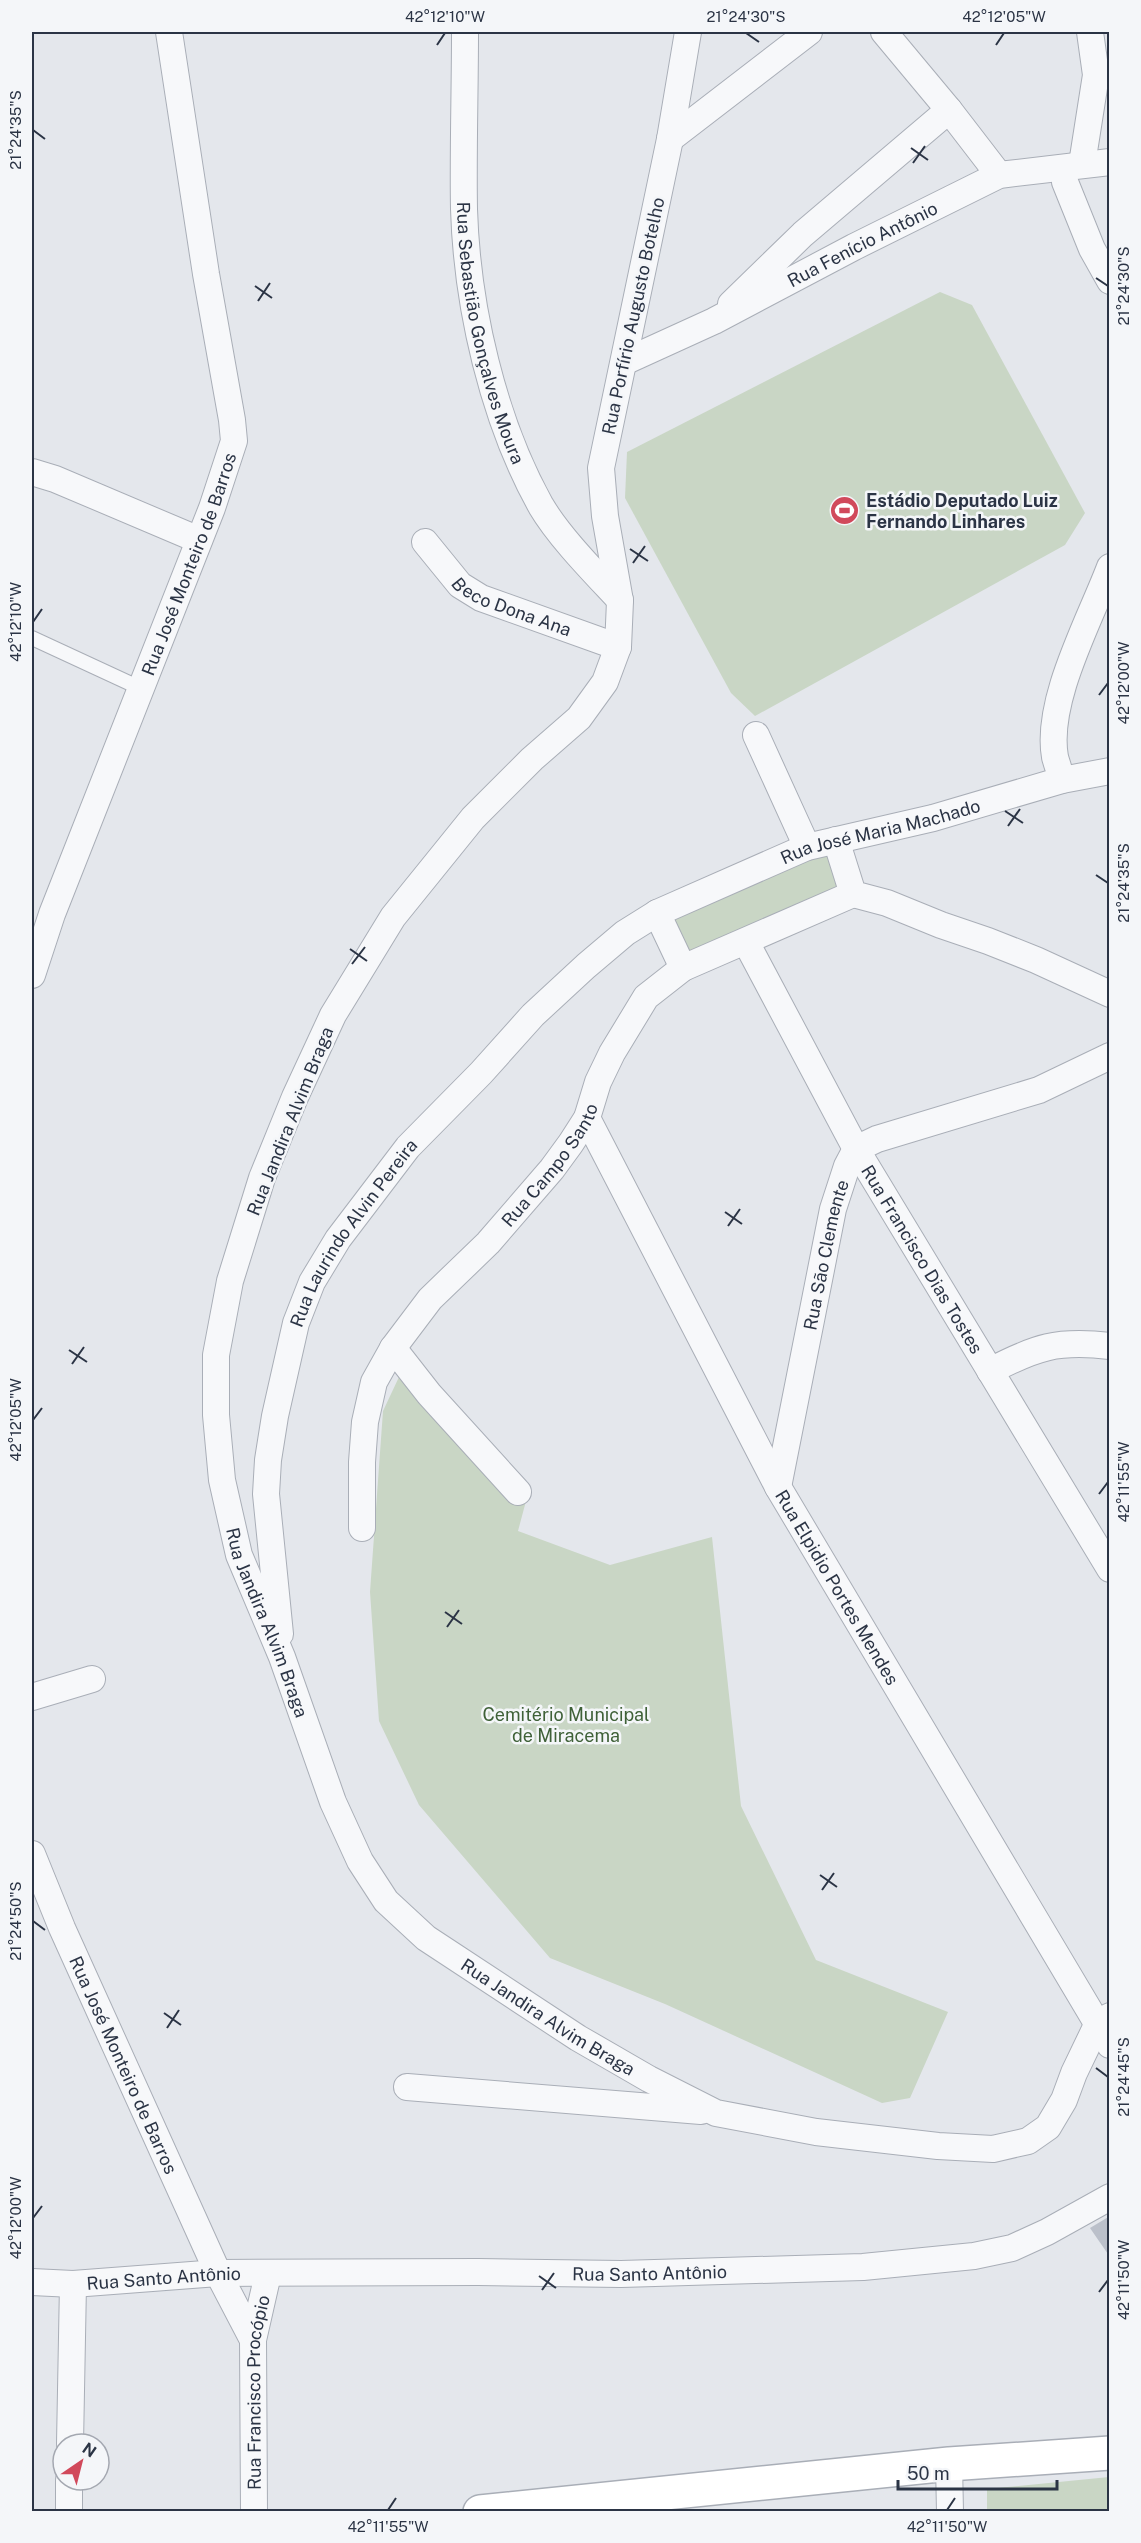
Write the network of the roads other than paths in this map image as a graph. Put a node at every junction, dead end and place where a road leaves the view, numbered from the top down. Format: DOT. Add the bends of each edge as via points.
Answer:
graph roads {
  1 [pos="169,32"];
  2 [pos="465,32"];
  3 [pos="688,32"];
  4 [pos="809,32"];
  5 [pos="884,32"];
  6 [pos="1090,32"];
  7 [pos="784,41"];
  8 [pos="949,110"];
  9 [pos="670,139"];
  10 [pos="1110,162"];
  11 [pos="1067,171"];
  12 [pos="999,175"];
  13 [pos="1110,242"];
  14 [pos="1110,281"];
  15 [pos="714,321"];
  16 [pos="624,362"];
  17 [pos="32,472"];
  18 [pos="199,540"];
  19 [pos="425,542"];
  20 [pos="1110,567"];
  21 [pos="620,601"];
  22 [pos="32,638"];
  23 [pos="618,647"];
  24 [pos="140,688"];
  25 [pos="756,735"];
  26 [pos="1109,775"];
  27 [pos="1062,780"];
  28 [pos="836,840"];
  29 [pos="807,847"];
  30 [pos="854,894"];
  31 [pos="657,912"];
  32 [pos="746,942"];
  33 [pos="683,968"];
  34 [pos="32,975"];
  35 [pos="1110,994"];
  36 [pos="1110,1056"];
  37 [pos="587,1118"];
  38 [pos="856,1149"];
  39 [pos="1110,1346"];
  40 [pos="393,1348"];
  41 [pos="990,1371"];
  42 [pos="778,1487"];
  43 [pos="518,1492"];
  44 [pos="362,1528"];
  45 [pos="1107,1558"];
  46 [pos="282,1658"];
  47 [pos="92,1679"];
  48 [pos="32,1697"];
  49 [pos="32,1854"];
  50 [pos="1106,2028"];
  51 [pos="407,2087"];
  52 [pos="716,2113"];
  53 [pos="1110,2197"];
  54 [pos="218,2273"];
  55 [pos="268,2274"];
  56 [pos="32,2282"];
  57 [pos="73,2284"];
  58 [pos="253,2340"];
  59 [pos="70,2432"];
  60 [pos="1110,2453"];
  61 [pos="949,2464"];
  62 [pos="69,2492"];
  63 [pos="545,2509"];
  64 [pos="69,2511"];
  65 [pos="254,2511"];
  66 [pos="480,2511"];
  67 [pos="950,2511"];
  1 -- 18 [label="street, Rua José Monteiro de Barros" via="234,441"];
  2 -- 21 [label="street, Rua Sebastião Gonçalves Moura" via="465,211 472,286 489,378 542,507"];
  3 -- 9 [label="street, Rua Porfírio Augusto Botelho"];
  4 -- 7 [label="street"];
  5 -- 8 [label="street"];
  6 -- 11 [label="street" via="1096,75"];
  7 -- 9 [label="street"];
  8 -- 12 [label="street"];
  8 -- 15 [label="street" via="803,234"];
  9 -- 16 [label="street, Rua Porfírio Augusto Botelho"];
  10 -- 11 [label="street, Rua Fenício Antônio"];
  11 -- 12 [label="street, Rua Fenício Antônio"];
  11 -- 13 [label="street"];
  11 -- 14 [label="street" via="1092,249"];
  12 -- 15 [label="street, Rua Fenício Antônio"];
  15 -- 16 [label="street, Rua Fenício Antônio"];
  16 -- 21 [label="street, Rua Porfírio Augusto Botelho" via="601,468"];
  17 -- 18 [label="street"];
  18 -- 24 [label="street, Rua José Monteiro de Barros"];
  19 -- 23 [label="street, Beco Dona Ana" via="460,585 481,598"];
  20 -- 27 [label="street" via="1058,704 1055,757"];
  21 -- 23 [label="street, Rua Jandira Alvim Braga"];
  22 -- 24 [label="lane"];
  23 -- 46 [label="street, Rua Jandira Alvim Braga" via="605,682 579,718 473,818 393,917 333,1016 262,1178 230,1281 216,1355 216,1415 222,1480 239,1555"];
  24 -- 34 [label="street, Rua José Monteiro de Barros"];
  25 -- 29 [label="street"];
  26 -- 27 [label="street, Rua José Maria Machado"];
  27 -- 28 [label="street, Rua José Maria Machado" via="933,818"];
  28 -- 29 [label="street, Rua José Maria Machado"];
  28 -- 30 [label="street"];
  29 -- 31 [label="street, Rua José Maria Machado"];
  30 -- 32 [label="street, Rua Campo Santo"];
  30 -- 35 [label="street" via="988,941"];
  31 -- 33 [label="street"];
  31 -- 46 [label="street, Rua Laurindo Alvin Pereira" via="625,933 542,1007 408,1147 338,1239 312,1282 296,1323 268,1460 266,1494"];
  32 -- 33 [label="street, Rua Campo Santo"];
  32 -- 38 [label="street, Rua Francisco Dias Tostes"];
  33 -- 37 [label="street, Rua Campo Santo" via="646,997 628,1024 598,1082"];
  36 -- 38 [label="street" via="1039,1090 877,1138"];
  37 -- 40 [label="street, Rua Campo Santo" via="552,1169 488,1243 430,1299"];
  37 -- 42 [label="street, Rua Elpidio Portes Mendes"];
  38 -- 41 [label="street, Rua Francisco Dias Tostes"];
  38 -- 42 [label="street, Rua São Clemente" via="833,1209"];
  39 -- 41 [label="street" via="1078,1342 1047,1346"];
  40 -- 43 [label="street"];
  40 -- 44 [label="street, Rua Campo Santo" via="374,1382 365,1422"];
  41 -- 45 [label="street, Rua Francisco Dias Tostes"];
  42 -- 50 [label="street, Rua Elpidio Portes Mendes"];
  46 -- 52 [label="street, Rua Jandira Alvim Braga" via="333,1802 360,1861 386,1901 426,1938 578,2038"];
  47 -- 48 [label="street"];
  49 -- 54 [label="street, Rua José Monteiro de Barros"];
  50 -- 52 [label="street, Rua Jandira Alvim Braga" via="1074,2073 1048,2127 1028,2141 993,2150 816,2132"];
  51 -- 52 [label="street"];
  53 -- 55 [label="street, Rua Santo Antônio" via="1012,2248 974,2256 863,2267 621,2274"];
  54 -- 55 [label="street, Rua Santo Antônio"];
  54 -- 57 [label="street, Rua Santo Antônio"];
  54 -- 58 [label="street, Rua José Monteiro de Barros"];
  55 -- 58 [label="street, Rua Francisco Procópio"];
  56 -- 57 [label="street, Rua Santo Antônio"];
  57 -- 59 [label="street"];
  58 -- 65 [label="street, Rua Francisco Procópio"];
  60 -- 61 [label="street"];
  61 -- 63 [label="street"];
  61 -- 67 [label="street"];
  62 -- 64 [label="street"];
  63 -- 66 [label="street"];
}
